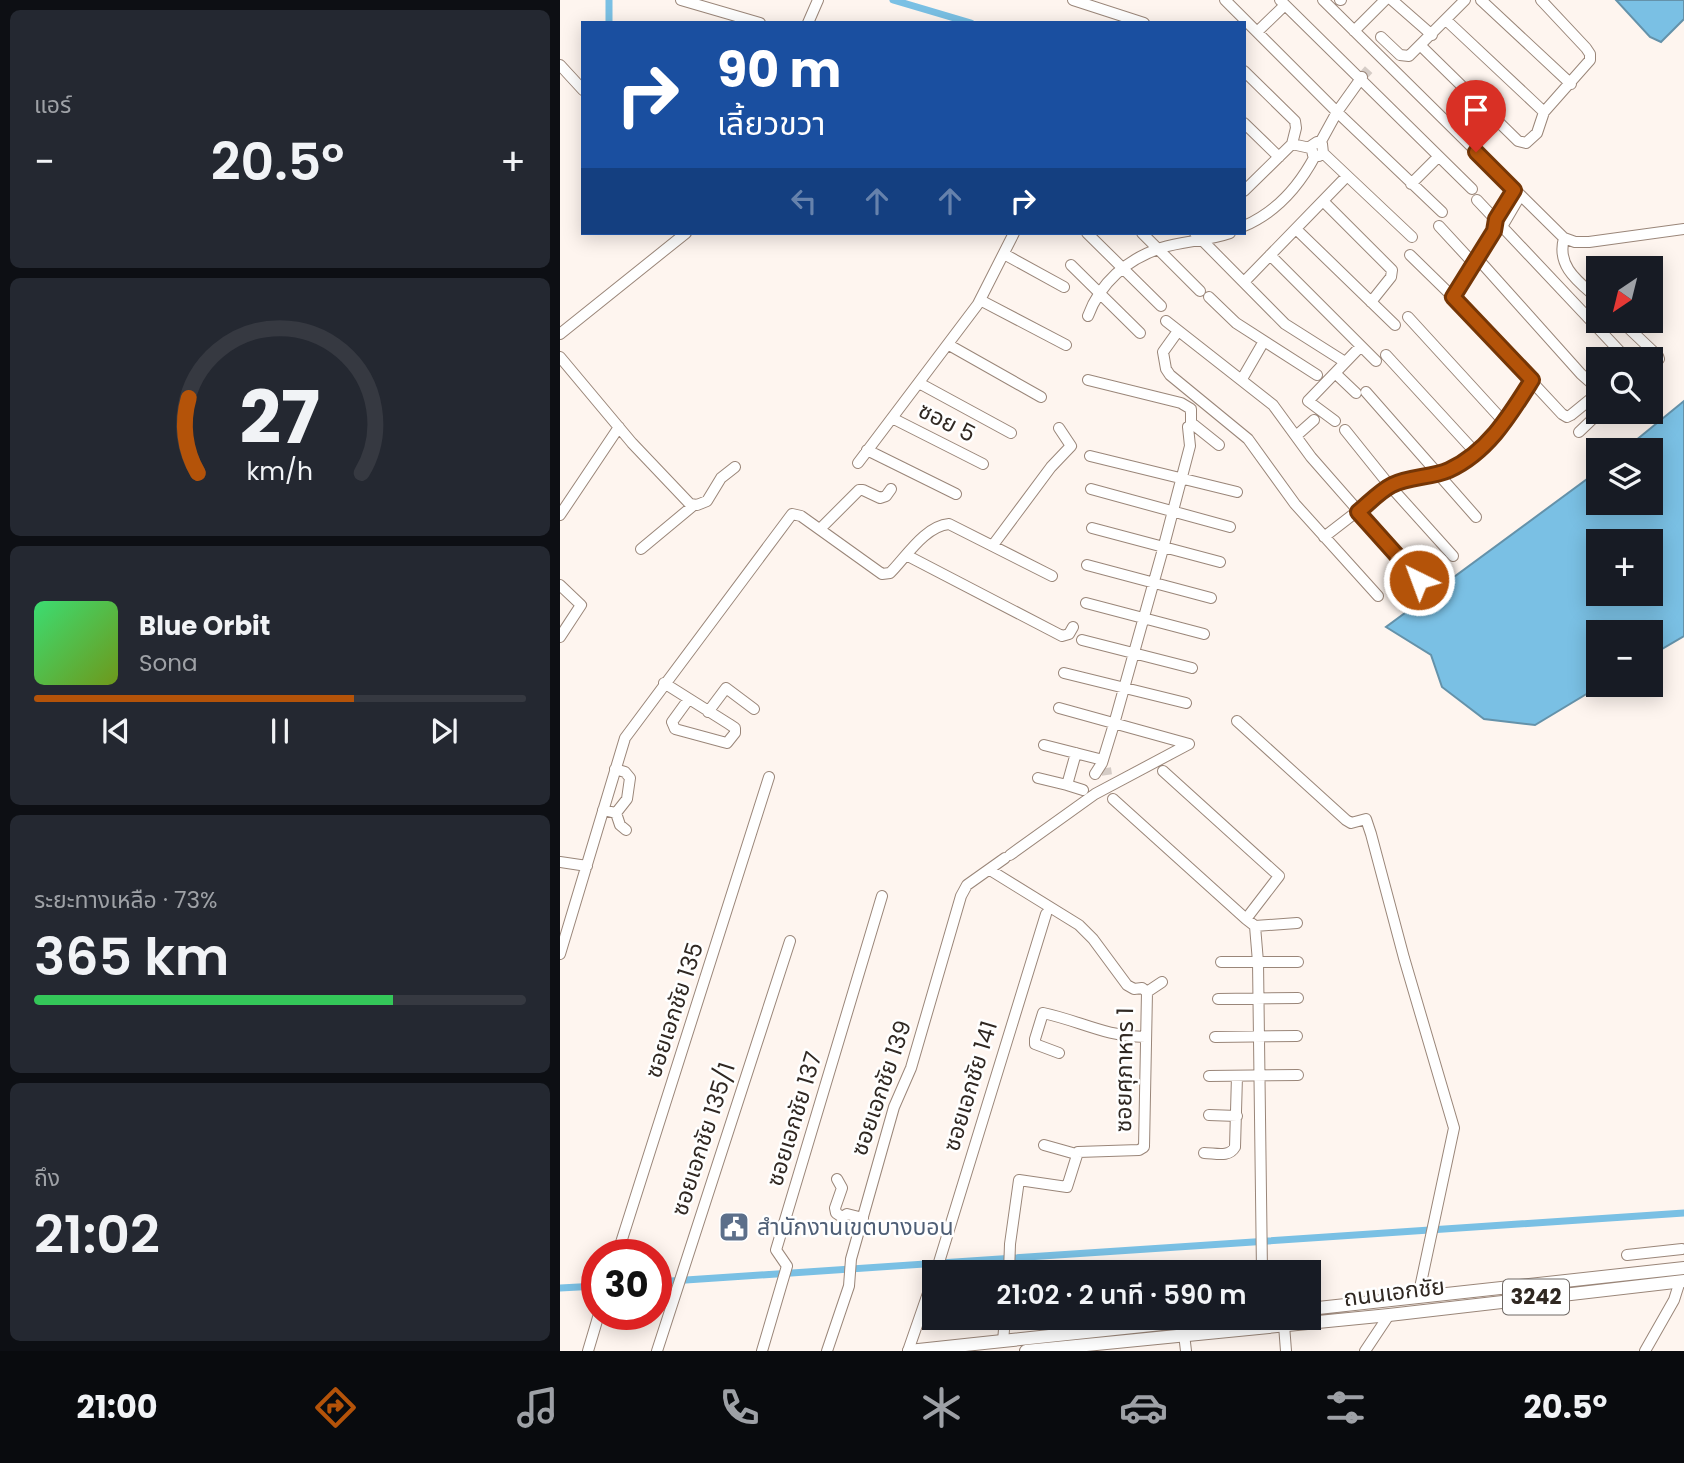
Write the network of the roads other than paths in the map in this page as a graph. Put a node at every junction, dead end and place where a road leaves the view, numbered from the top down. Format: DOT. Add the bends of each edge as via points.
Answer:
graph roads {
  1 [pos="681,0"];
  2 [pos="818,0"];
  3 [pos="1073,0"];
  4 [pos="1225,0"];
  5 [pos="1323,0"];
  6 [pos="1385,0"];
  7 [pos="1392,0"];
  8 [pos="1481,0"];
  9 [pos="1541,0"];
  10 [pos="1283,2"];
  11 [pos="1458,2"];
  12 [pos="1446,20"];
  13 [pos="753,21"];
  14 [pos="809,21"];
  15 [pos="1138,21"];
  16 [pos="1354,31"];
  17 [pos="1257,32"];
  18 [pos="1432,35"];
  19 [pos="1381,37"];
  20 [pos="1420,46"];
  21 [pos="1380,57"];
  22 [pos="560,65"];
  23 [pos="1371,67"];
  24 [pos="1246,73"];
  25 [pos="1361,79"];
  26 [pos="1571,84"];
  27 [pos="581,88"];
  28 [pos="1337,112"];
  29 [pos="1544,112"];
  30 [pos="1246,125"];
  31 [pos="1292,144"];
  32 [pos="1317,150"];
  33 [pos="1279,157"];
  34 [pos="1438,157"];
  35 [pos="1347,176"];
  36 [pos="1411,184"];
  37 [pos="1246,185"];
  38 [pos="1517,193"];
  39 [pos="1323,201"];
  40 [pos="1442,212"];
  41 [pos="1246,225"];
  42 [pos="1498,225"];
  43 [pos="1439,226"];
  44 [pos="1296,229"];
  45 [pos="1684,229"];
  46 [pos="684,235"];
  47 [pos="1013,235"];
  48 [pos="1089,235"];
  49 [pos="1144,235"];
  50 [pos="1412,236"];
  51 [pos="1198,237"];
  52 [pos="1564,238"];
  53 [pos="1158,250"];
  54 [pos="1004,254"];
  55 [pos="1270,255"];
  56 [pos="1410,255"];
  57 [pos="1477,262"];
  58 [pos="1071,265"];
  59 [pos="1123,268"];
  60 [pos="1244,282"];
  61 [pos="1064,287"];
  62 [pos="1586,288"];
  63 [pos="1099,292"];
  64 [pos="1453,297"];
  65 [pos="980,300"];
  66 [pos="1371,302"];
  67 [pos="1161,306"];
  68 [pos="1088,316"];
  69 [pos="1408,317"];
  70 [pos="1166,321"];
  71 [pos="1395,325"];
  72 [pos="1178,331"];
  73 [pos="1140,333"];
  74 [pos="1634,333"];
  75 [pos="560,334"];
  76 [pos="1264,341"];
  77 [pos="949,345"];
  78 [pos="1066,345"];
  79 [pos="1362,346"];
  80 [pos="1615,347"];
  81 [pos="1648,347"];
  82 [pos="560,357"];
  83 [pos="1345,362"];
  84 [pos="1335,373"];
  85 [pos="1317,375"];
  86 [pos="1242,379"];
  87 [pos="1586,379"];
  88 [pos="1088,380"];
  89 [pos="1532,380"];
  90 [pos="919,383"];
  91 [pos="1041,397"];
  92 [pos="1586,401"];
  93 [pos="892,418"];
  94 [pos="1314,420"];
  95 [pos="1335,421"];
  96 [pos="1505,423"];
  97 [pos="1587,424"];
  98 [pos="1191,425"];
  99 [pos="619,428"];
  100 [pos="1059,428"];
  101 [pos="1345,430"];
  102 [pos="1579,432"];
  103 [pos="1011,433"];
  104 [pos="1296,436"];
  105 [pos="1219,444"];
  106 [pos="867,450"];
  107 [pos="1475,452"];
  108 [pos="1090,456"];
  109 [pos="858,463"];
  110 [pos="983,464"];
  111 [pos="735,467"];
  112 [pos="1438,474"];
  113 [pos="1181,478"];
  114 [pos="1390,486"];
  115 [pos="891,489"];
  116 [pos="1091,489"];
  117 [pos="1237,492"];
  118 [pos="956,494"];
  119 [pos="694,505"];
  120 [pos="1172,512"];
  121 [pos="1358,512"];
  122 [pos="560,515"];
  123 [pos="1476,517"];
  124 [pos="1230,527"];
  125 [pos="1092,528"];
  126 [pos="820,529"];
  127 [pos="1324,537"];
  128 [pos="993,545"];
  129 [pos="642,549"];
  130 [pos="1163,549"];
  131 [pos="908,556"];
  132 [pos="1453,556"];
  133 [pos="1220,562"];
  134 [pos="1087,565"];
  135 [pos="1052,576"];
  136 [pos="1419,580"];
  137 [pos="1153,583"];
  138 [pos="560,586"];
  139 [pos="1378,596"];
  140 [pos="1212,598"];
  141 [pos="1086,603"];
  142 [pos="1144,618"];
  143 [pos="1073,627"];
  144 [pos="1203,634"];
  145 [pos="560,637"];
  146 [pos="1082,640"];
  147 [pos="1134,653"];
  148 [pos="1192,668"];
  149 [pos="1065,673"];
  150 [pos="664,684"];
  151 [pos="1124,689"];
  152 [pos="688,700"];
  153 [pos="1186,703"];
  154 [pos="1059,708"];
  155 [pos="754,709"];
  156 [pos="708,712"];
  157 [pos="1237,721"];
  158 [pos="1114,724"];
  159 [pos="1044,745"];
  160 [pos="1076,753"];
  161 [pos="615,769"];
  162 [pos="1163,771"];
  163 [pos="1102,772"];
  164 [pos="769,777"];
  165 [pos="1038,778"];
  166 [pos="1067,785"];
  167 [pos="1083,790"];
  168 [pos="1113,799"];
  169 [pos="603,810"];
  170 [pos="616,813"];
  171 [pos="626,830"];
  172 [pos="560,862"];
  173 [pos="587,866"];
  174 [pos="990,870"];
  175 [pos="882,896"];
  176 [pos="1046,914"];
  177 [pos="1251,923"];
  178 [pos="1297,923"];
  179 [pos="790,941"];
  180 [pos="560,954"];
  181 [pos="1221,962"];
  182 [pos="1258,962"];
  183 [pos="1298,962"];
  184 [pos="1162,982"];
  185 [pos="1147,992"];
  186 [pos="1298,998"];
  187 [pos="1217,999"];
  188 [pos="1257,1000"];
  189 [pos="1297,1036"];
  190 [pos="1145,1037"];
  191 [pos="1215,1037"];
  192 [pos="1258,1037"];
  193 [pos="1059,1053"];
  194 [pos="1258,1074"];
  195 [pos="1298,1075"];
  196 [pos="1209,1076"];
  197 [pos="1237,1076"];
  198 [pos="1209,1115"];
  199 [pos="1237,1116"];
  200 [pos="1044,1145"];
  201 [pos="1204,1153"];
  202 [pos="1076,1154"];
  203 [pos="837,1179"];
  204 [pos="863,1218"];
  205 [pos="622,1239"];
  206 [pos="1683,1252"];
  207 [pos="1627,1255"];
  208 [pos="939,1260"];
  209 [pos="1010,1260"];
  210 [pos="1261,1260"];
  211 [pos="1683,1277"];
  212 [pos="1418,1297"];
  213 [pos="1392,1300"];
  214 [pos="1321,1308"];
  215 [pos="922,1312"];
  216 [pos="1389,1315"];
  217 [pos="1321,1321"];
  218 [pos="594,1330"];
  219 [pos="1004,1330"];
  220 [pos="1106,1330"];
  221 [pos="1228,1330"];
  222 [pos="1284,1330"];
  223 [pos="1184,1334"];
  224 [pos="1003,1341"];
  225 [pos="588,1351"];
  226 [pos="657,1351"];
  227 [pos="762,1351"];
  228 [pos="827,1351"];
  229 [pos="908,1351"];
  230 [pos="1026,1351"];
  231 [pos="1186,1351"];
  232 [pos="1286,1351"];
  233 [pos="1365,1351"];
  234 [pos="1645,1351"];
  1 -- 13 [label="street"];
  2 -- 14 [label="street"];
  3 -- 15 [label="street"];
  4 -- 17 [label="street"];
  5 -- 16 [label="street"];
  6 -- 16 [label="street"];
  7 -- 18 [label="street"];
  8 -- 26 [label="street"];
  9 -- 26 [label="street" via="1590,54"];
  10 -- 17 [label="street"];
  10 -- 25 [label="street"];
  11 -- 12 [label="street"];
  12 -- 18 [label="street"];
  12 -- 29 [label="street"];
  16 -- 21 [label="street"];
  17 -- 28 [label="street"];
  18 -- 20 [label="street"];
  19 -- 20 [label="street" via="1405,57"];
  20 -- 29 [label="street" via="1521,143 1538,133"];
  21 -- 23 [label="street"];
  21 -- 38 [label="street"];
  22 -- 27 [label="street"];
  24 -- 31 [label="street" via="1295,121"];
  25 -- 28 [label="street"];
  25 -- 34 [label="street"];
  26 -- 29 [label="street"];
  28 -- 32 [label="street"];
  28 -- 36 [label="street"];
  30 -- 33 [label="street"];
  31 -- 32 [label="street"];
  31 -- 33 [label="street"];
  32 -- 35 [label="street"];
  32 -- 41 [label="street" via="1298,184 1279,205"];
  33 -- 37 [label="street"];
  34 -- 36 [label="street"];
  34 -- 42 [label="street"];
  35 -- 39 [label="street"];
  35 -- 50 [label="street"];
  36 -- 40 [label="street"];
  38 -- 42 [label="street"];
  38 -- 52 [label="street"];
  39 -- 44 [label="street"];
  39 -- 66 [label="street" via="1392,270 1391,278"];
  42 -- 57 [label="street"];
  42 -- 80 [label="street"];
  43 -- 57 [label="street"];
  44 -- 55 [label="street"];
  44 -- 66 [label="street"];
  45 -- 52 [label="street" via="1589,242"];
  46 -- 75 [label="street"];
  47 -- 54 [label="street"];
  48 -- 59 [label="street"];
  49 -- 53 [label="street"];
  51 -- 53 [label="street"];
  51 -- 60 [label="street"];
  52 -- 62 [label="street" via="1561,253 1568,271"];
  53 -- 59 [label="street"];
  53 -- 76 [label="street" via="1230,318"];
  54 -- 61 [label="street"];
  54 -- 65 [label="street"];
  55 -- 60 [label="street"];
  55 -- 79 [label="street"];
  56 -- 64 [label="street"];
  57 -- 64 [label="street"];
  57 -- 87 [label="street"];
  58 -- 63 [label="street"];
  59 -- 63 [label="street"];
  59 -- 67 [label="street"];
  60 -- 83 [label="street" via="1285,324"];
  63 -- 68 [label="street"];
  63 -- 73 [label="street"];
  64 -- 89 [label="street"];
  65 -- 77 [label="street"];
  65 -- 78 [label="street"];
  66 -- 71 [label="street"];
  69 -- 96 [label="street"];
  70 -- 72 [label="street"];
  72 -- 86 [label="street"];
  72 -- 127 [label="street" via="1163,352 1170,375 1248,439"];
  74 -- 81 [label="street"];
  76 -- 85 [label="street"];
  76 -- 86 [label="street"];
  77 -- 90 [label="street"];
  77 -- 91 [label="street"];
  79 -- 83 [label="street"];
  79 -- 107 [label="street" via="1381,358"];
  82 -- 99 [label="street"];
  83 -- 84 [label="street"];
  84 -- 95 [label="street" via="1308,401"];
  84 -- 112 [label="street" via="1361,393"];
  86 -- 104 [label="street" via="1273,405"];
  88 -- 98 [label="street" via="1181,403 1191,409"];
  89 -- 92 [label="street" via="1567,417"];
  89 -- 96 [label="street"];
  90 -- 93 [label="street"];
  90 -- 103 [label="street"];
  93 -- 106 [label="street"];
  93 -- 110 [label="street, ซอย 5"];
  94 -- 104 [label="street"];
  96 -- 107 [label="street"];
  97 -- 102 [label="street"];
  98 -- 105 [label="street"];
  98 -- 113 [label="street"];
  99 -- 119 [label="street"];
  99 -- 122 [label="street"];
  100 -- 128 [label="street" via="1072,446"];
  101 -- 114 [label="street"];
  104 -- 121 [label="street"];
  106 -- 109 [label="street"];
  106 -- 118 [label="street"];
  107 -- 112 [label="street"];
  108 -- 113 [label="street"];
  111 -- 119 [label="street" via="721,478 707,501"];
  112 -- 114 [label="street"];
  112 -- 123 [label="street"];
  113 -- 117 [label="street"];
  113 -- 120 [label="street"];
  114 -- 121 [label="street"];
  114 -- 132 [label="street"];
  115 -- 126 [label="street" via="880,498 859,490"];
  116 -- 120 [label="street"];
  119 -- 129 [label="street"];
  120 -- 124 [label="street"];
  120 -- 130 [label="street"];
  121 -- 127 [label="street"];
  121 -- 136 [label="street"];
  125 -- 130 [label="street"];
  126 -- 131 [label="street" via="881,574 890,573"];
  126 -- 150 [label="street" via="796,513 789,516"];
  127 -- 139 [label="street"];
  128 -- 131 [label="street" via="949,524 939,525"];
  128 -- 135 [label="street"];
  130 -- 133 [label="street"];
  130 -- 137 [label="street"];
  131 -- 143 [label="street" via="1062,636"];
  134 -- 137 [label="street"];
  137 -- 140 [label="street"];
  137 -- 142 [label="street"];
  138 -- 145 [label="street" via="581,605"];
  141 -- 142 [label="street"];
  142 -- 144 [label="street"];
  142 -- 147 [label="street"];
  146 -- 147 [label="street"];
  147 -- 148 [label="street"];
  147 -- 151 [label="street"];
  149 -- 151 [label="street"];
  150 -- 152 [label="street"];
  150 -- 161 [label="street" via="625,738"];
  151 -- 153 [label="street"];
  151 -- 158 [label="street"];
  152 -- 156 [label="street"];
  152 -- 156 [label="street" via="672,726 727,743 735,729"];
  154 -- 158 [label="street"];
  155 -- 156 [label="street" via="730,684"];
  157 -- 212 [label="street" via="1346,820 1366,820 1453,1123"];
  158 -- 163 [label="street"];
  158 -- 163 [label="street, ซอยเอกชัย 139" via="1189,744"];
  159 -- 160 [label="street"];
  160 -- 163 [label="street"];
  160 -- 166 [label="street"];
  161 -- 169 [label="street"];
  161 -- 170 [label="street" via="630,778 627,799"];
  162 -- 177 [label="street" via="1279,876"];
  163 -- 174 [label="street, ซอยเอกชัย 139" via="1095,794"];
  164 -- 205 [label="street, ซอยเอกชัย 135"];
  165 -- 166 [label="street"];
  166 -- 167 [label="street"];
  168 -- 177 [label="street"];
  169 -- 170 [label="street"];
  169 -- 173 [label="street"];
  170 -- 171 [label="street"];
  172 -- 173 [label="street"];
  173 -- 180 [label="street"];
  174 -- 185 [label="street, ซอยศุภาหาร 1" via="1079,925 1128,985"];
  174 -- 204 [label="street, ซอยเอกชัย 139" via="967,885 961,896"];
  175 -- 227 [label="street, ซอยเอกชัย 137" via="776,1250 788,1266"];
  176 -- 208 [label="street, ซอยเอกชัย 141"];
  177 -- 178 [label="street"];
  177 -- 182 [label="street"];
  179 -- 226 [label="street, ซอยเอกชัย 135/1"];
  181 -- 182 [label="street"];
  182 -- 183 [label="street"];
  182 -- 188 [label="street"];
  184 -- 185 [label="street"];
  185 -- 190 [label="street, ซอยศุภาหาร 1"];
  186 -- 188 [label="street"];
  187 -- 188 [label="street"];
  188 -- 192 [label="street"];
  189 -- 192 [label="street"];
  190 -- 193 [label="street" via="1120,1036 1043,1013 1035,1044"];
  190 -- 202 [label="street, ซอยศุภาหาร 1" via="1144,1147"];
  191 -- 192 [label="street"];
  192 -- 194 [label="street"];
  194 -- 195 [label="street"];
  194 -- 197 [label="street"];
  194 -- 210 [label="street"];
  196 -- 197 [label="street"];
  197 -- 199 [label="street"];
  198 -- 199 [label="street"];
  199 -- 201 [label="street" via="1232,1152"];
  200 -- 202 [label="street"];
  202 -- 209 [label="street" via="1067,1187 1019,1180"];
  203 -- 204 [label="street" via="842,1188 836,1213"];
  204 -- 228 [label="street, ซอยเอกชัย 139" via="849,1286"];
  206 -- 207 [label="street"];
  211 -- 212 [label="main road, ถนนเอกชัย / 3242"];
  211 -- 216 [label="main road, ถนนเอกชัย / 3242"];
  211 -- 234 [label="street"];
  212 -- 213 [label="main road, ถนนเอกชัย / 3242"];
  213 -- 214 [label="main road, ถนนเอกชัย / 3242"];
  213 -- 216 [label="main road"];
  215 -- 229 [label="street, ซอยเอกชัย 141"];
  216 -- 217 [label="main road, ถนนเอกชัย / 3242"];
  216 -- 233 [label="street"];
  218 -- 225 [label="street"];
  219 -- 224 [label="street"];
  220 -- 224 [label="main road"];
  221 -- 223 [label="main road, ถนนเอกชัย / 3242"];
  222 -- 232 [label="street"];
  223 -- 230 [label="main road, ถนนเอกชัย / 3242"];
  223 -- 231 [label="street"];
  224 -- 229 [label="main road"];
}
